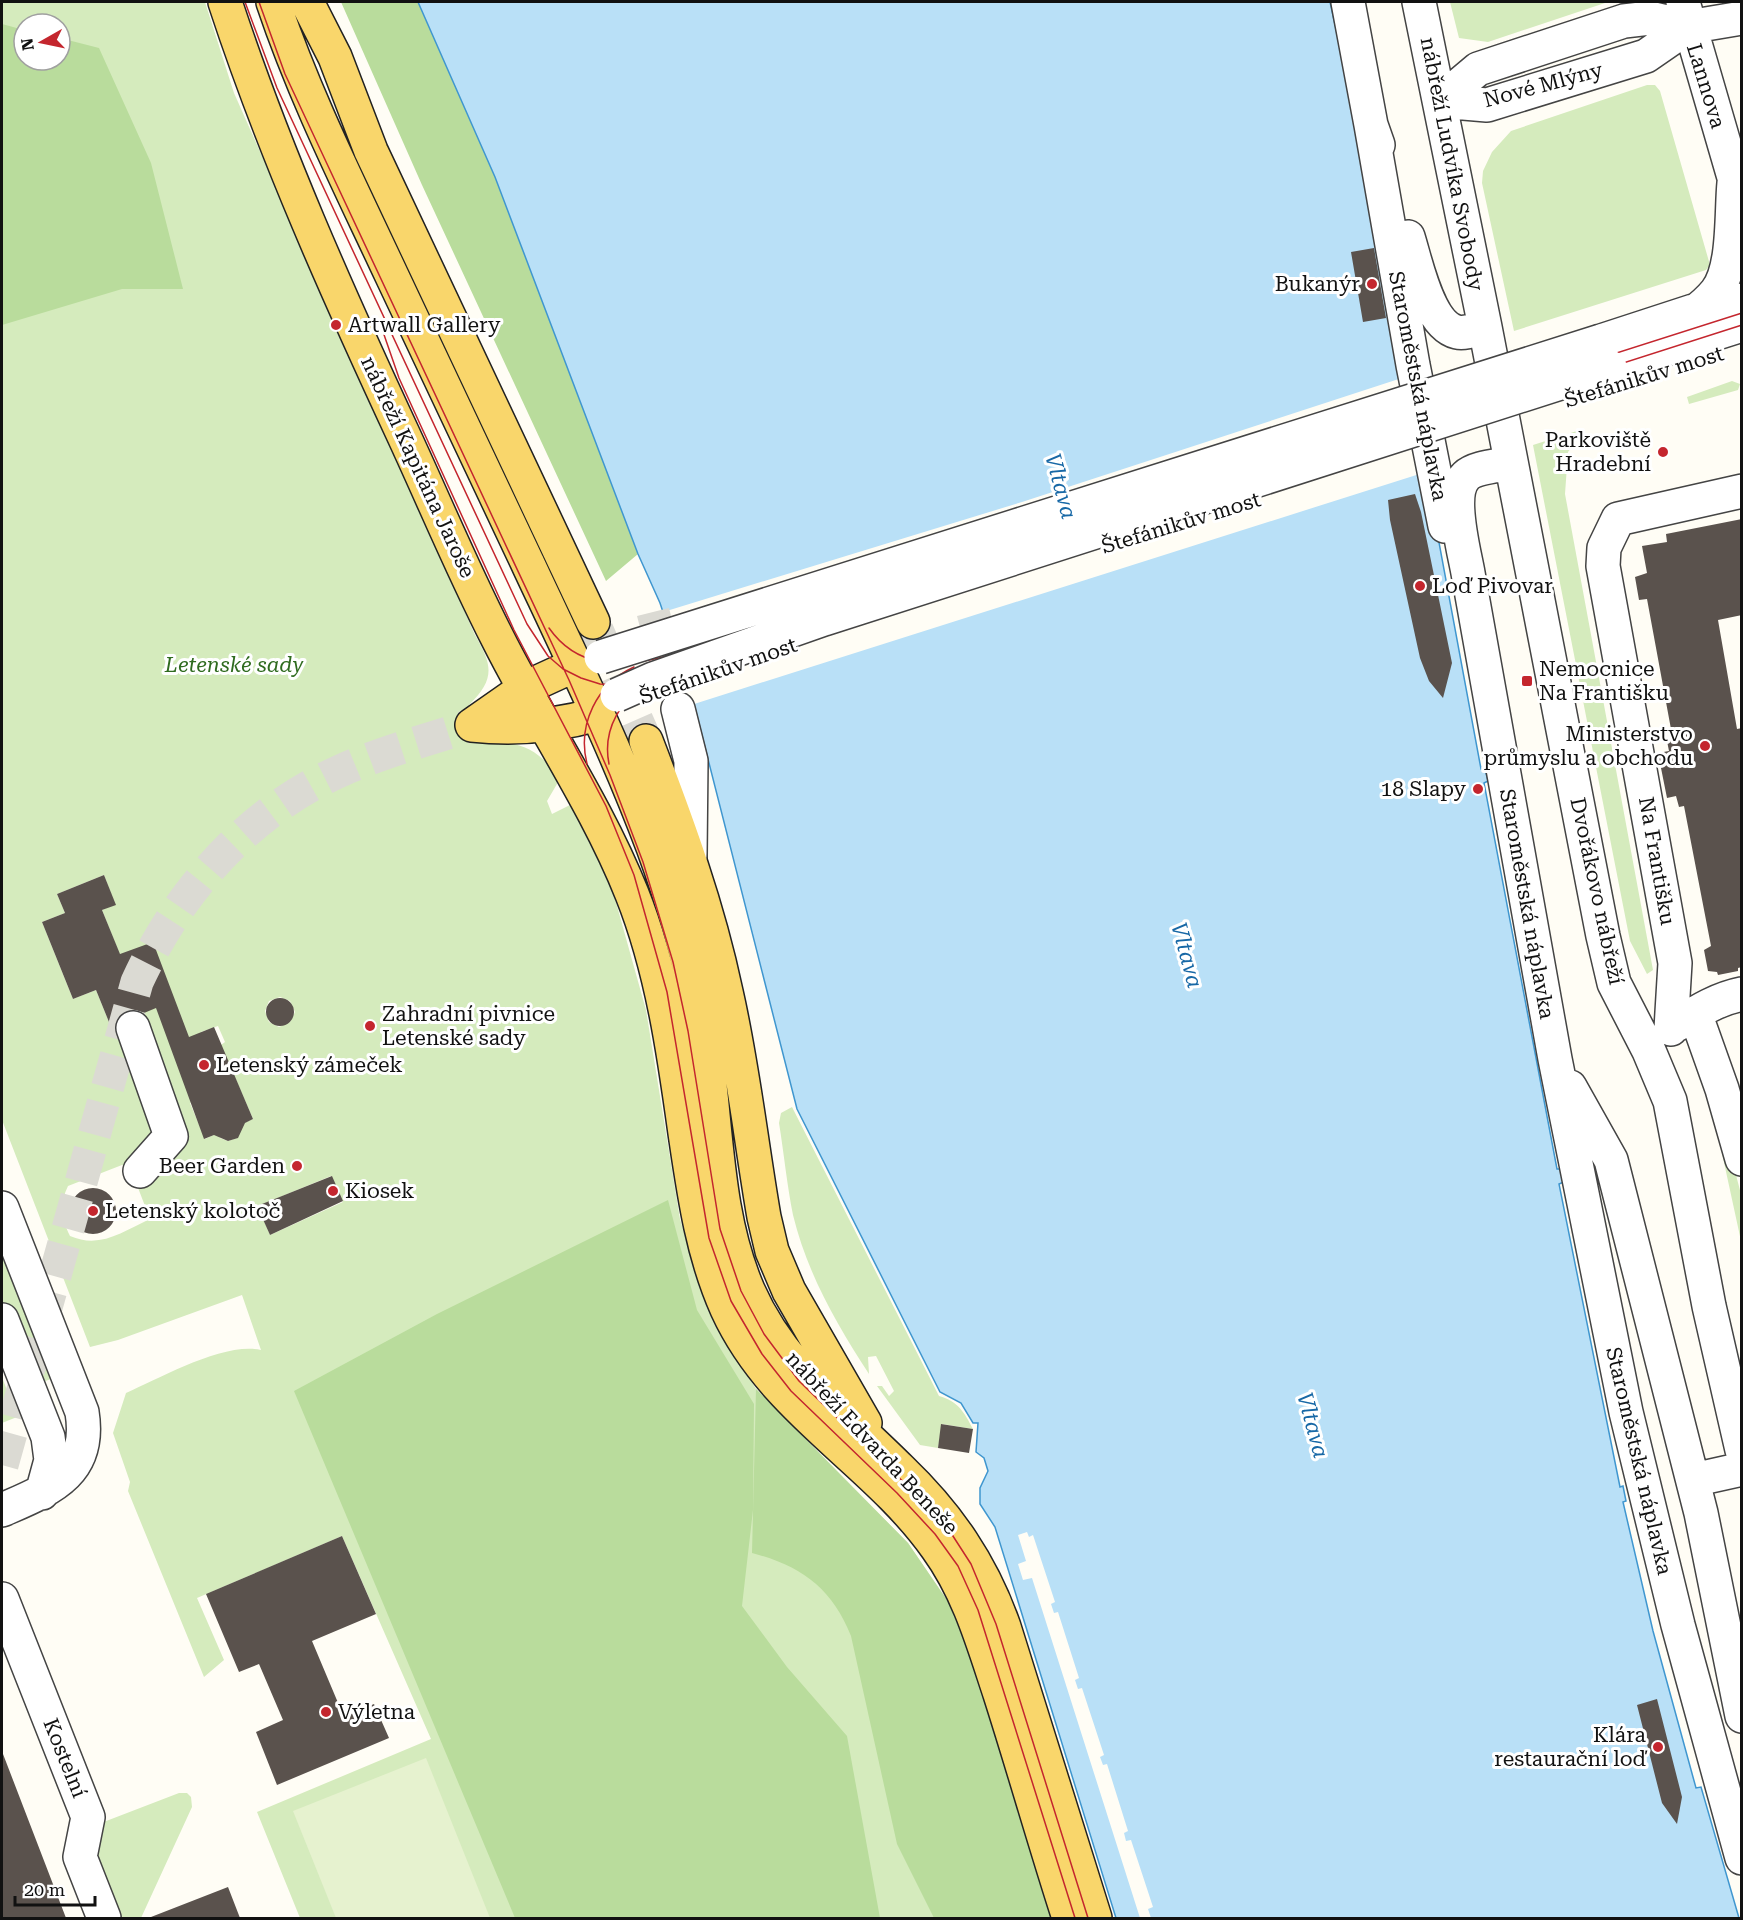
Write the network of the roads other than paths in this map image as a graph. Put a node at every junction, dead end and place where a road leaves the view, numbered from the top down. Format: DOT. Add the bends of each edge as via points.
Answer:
graph roads {
  1 [pos="225,2"];
  2 [pos="273,2"];
  3 [pos="307,2"];
  4 [pos="1348,2"];
  5 [pos="1419,2"];
  6 [pos="1686,14"];
  7 [pos="1742,18"];
  8 [pos="1440,101"];
  9 [pos="1371,125"];
  10 [pos="1738,193"];
  11 [pos="1742,300"];
  12 [pos="1693,311"];
  13 [pos="1742,313"];
  14 [pos="1742,325"];
  15 [pos="1485,327"];
  16 [pos="1648,342"];
  17 [pos="1742,347"];
  18 [pos="1608,362"];
  19 [pos="1512,463"];
  20 [pos="1742,491"];
  21 [pos="593,622"];
  22 [pos="1479,642"];
  23 [pos="599,686"];
  24 [pos="525,688"];
  25 [pos="678,709"];
  26 [pos="545,725"];
  27 [pos="646,741"];
  28 [pos="690,856"];
  29 [pos="1742,994"];
  30 [pos="133,1028"];
  31 [pos="1671,1031"];
  32 [pos="1555,1059"];
  33 [pos="1742,1159"];
  34 [pos="140,1171"];
  35 [pos="2,1208"];
  36 [pos="2,1320"];
  37 [pos="881,1450"];
  38 [pos="1742,1450"];
  39 [pos="1742,1469"];
  40 [pos="1693,1480"];
  41 [pos="42,1492"];
  42 [pos="2,1510"];
  43 [pos="2,1599"];
  44 [pos="1742,1716"];
  45 [pos="1742,1857"];
  46 [pos="104,1918"];
  47 [pos="1069,1918"];
  48 [pos="1095,1918"];
  1 -- 24 [label="main road, nábřeží Kapitána Jaroše" via="261,107 302,207 497,639"];
  2 -- 23 [label="main road" via="314,112"];
  3 -- 21 [label="main road" via="335,57 371,151"];
  4 -- 9 [label="street"];
  5 -- 8 [label="street, nábřeží Ludvíka Svobody"];
  6 -- 7 [label="street, Nové Mlýny"];
  6 -- 8 [label="street, Nové Mlýny" via="1624,21 1478,69"];
  6 -- 10 [label="street, Lannova"];
  8 -- 15 [label="street, nábřeží Ludvíka Svobody"];
  9 -- 15 [label="street" via="1430,305 1442,323 1455,331"];
  9 -- 22 [label="street, Staroměstská náplavka" via="1453,570"];
  10 -- 12 [label="street" via="1727,271 1716,292"];
  11 -- 12 [label="street, Štefánikův most"];
  12 -- 16 [label="street"];
  12 -- 18 [label="street, Štefánikův most"];
  13 -- 16 [label="street"];
  14 -- 18 [label="street"];
  15 -- 19 [label="street, nábřeží Ludvíka Svobody"];
  16 -- 18 [label="street"];
  17 -- 18 [label="street, Štefánikův most"];
  18 -- 23 [label="street, Štefánikův most, bridge"];
  18 -- 23 [label="street, Štefánikův most" via="786,647"];
  19 -- 22 [label="street, Staroměstská náplavka" via="1467,475 1456,500"];
  19 -- 31 [label="street, Dvořákovo nábřeží" via="1614,982 1627,1008"];
  20 -- 31 [label="street, Na Františku" via="1618,519 1604,548 1603,566 1675,963"];
  22 -- 32 [label="street, Staroměstská náplavka"];
  23 -- 24 [label="main road"];
  23 -- 26 [label="main road"];
  23 -- 37 [label="main road, nábřeží Edvarda Beneše" via="685,951 706,1055 729,1237 735,1257 758,1309 792,1363"];
  24 -- 26 [label="main road, nábřeží Kapitána Jaroše"];
  24 -- 26 [label="main road" via="472,725 509,729"];
  25 -- 28 [label="street" via="691,761"];
  26 -- 47 [label="main road, nábřeží Edvarda Beneše" via="586,796 636,902 672,1048 701,1234 728,1310 742,1338 783,1393 905,1510 954,1572 977,1625"];
  27 -- 28 [label="main road"];
  28 -- 37 [label="main road" via="727,993 772,1251 789,1291"];
  29 -- 31 [label="street" via="1728,997"];
  30 -- 34 [label="street" via="171,1136"];
  31 -- 33 [label="street, Na Františku" via="1722,1089"];
  31 -- 38 [label="street" via="1672,1108 1709,1306"];
  32 -- 40 [label="street, Staroměstská náplavka" via="1611,1160"];
  32 -- 45 [label="street, Staroměstská náplavka" via="1644,1490"];
  35 -- 41 [label="street" via="82,1412 84,1426 84,1440 73,1466 65,1477"];
  36 -- 41 [label="street" via="48,1437 51,1460"];
  37 -- 48 [label="main road, nábřeží Edvarda Beneše" via="958,1533 984,1576 1004,1627"];
  39 -- 40 [label="street"];
  40 -- 44 [label="street, Staroměstská náplavka"];
  41 -- 42 [label="street"];
  43 -- 46 [label="street, Kostelní" via="88,1818 80,1857"];
}
